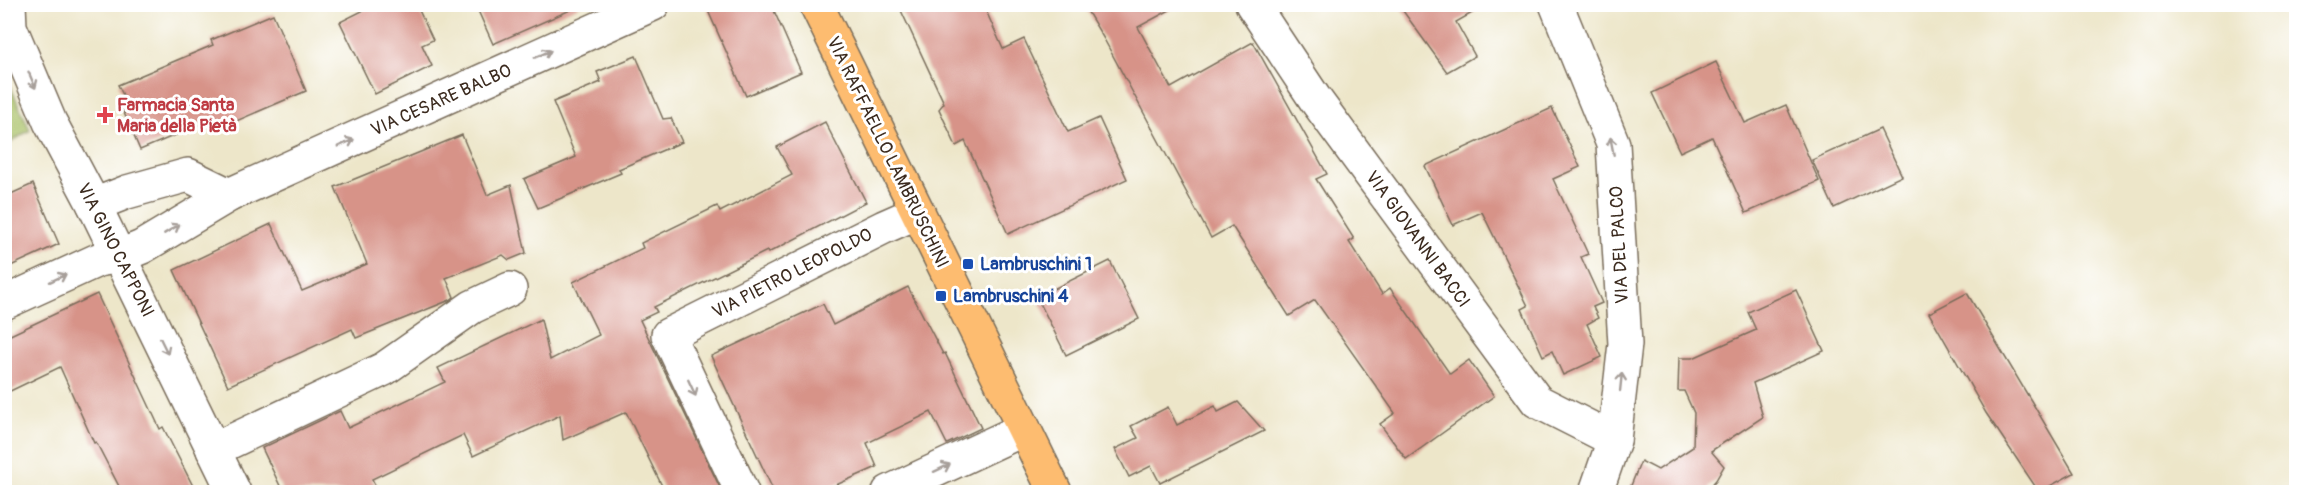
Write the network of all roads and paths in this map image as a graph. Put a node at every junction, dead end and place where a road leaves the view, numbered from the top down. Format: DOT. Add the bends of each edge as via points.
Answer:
graph roads {
  1 [pos="9,4"];
  2 [pos="653,4"];
  3 [pos="816,4"];
  4 [pos="1252,4"];
  5 [pos="1556,4"];
  6 [pos="229,195"];
  7 [pos="94,205"];
  8 [pos="918,212"];
  9 [pos="120,256"];
  10 [pos="510,289"];
  11 [pos="4,303"];
  12 [pos="1024,429"];
  13 [pos="1614,440"];
  14 [pos="213,450"];
  15 [pos="234,492"];
  16 [pos="742,492"];
  17 [pos="889,492"];
  18 [pos="1055,492"];
  19 [pos="1596,492"];
  1 -- 7 [label="street, VIA GINO CAPPONI, one-way" via="10,27 50,123"];
  6 -- 2 [label="street, VIA CESARE BALBO, one-way"];
  3 -- 8 [label="main road, VIA RAFFAELLO LAMBRUSCHINI"];
  4 -- 13 [label="street, VIA GIOVANNI BACCI" via="1315,99 1537,401"];
  13 -- 5 [label="street, VIA DEL PALCO, one-way" via="1625,344 1613,144"];
  6 -- 7 [label="street" via="188,175"];
  9 -- 6 [label="street, VIA CESARE BALBO, one-way"];
  7 -- 9 [label="street, VIA GINO CAPPONI"];
  8 -- 12 [label="main road, VIA RAFFAELLO LAMBRUSCHINI"];
  8 -- 16 [label="street, VIA PIETRO LEOPOLDO, one-way" via="668,335"];
  11 -- 9 [label="street, VIA CESARE BALBO, one-way" via="98,260"];
  9 -- 14 [label="street, VIA GINO CAPPONI, one-way"];
  10 -- 14 [label="street" via="472,307 384,369"];
  17 -- 12 [label="street, one-way"];
  12 -- 18 [label="main road, VIA RAFFAELLO LAMBRUSCHINI"];
  13 -- 19 [label="street, VIA DEL PALCO"];
  14 -- 15 [label="street, VIA GINO CAPPONI"];
}
